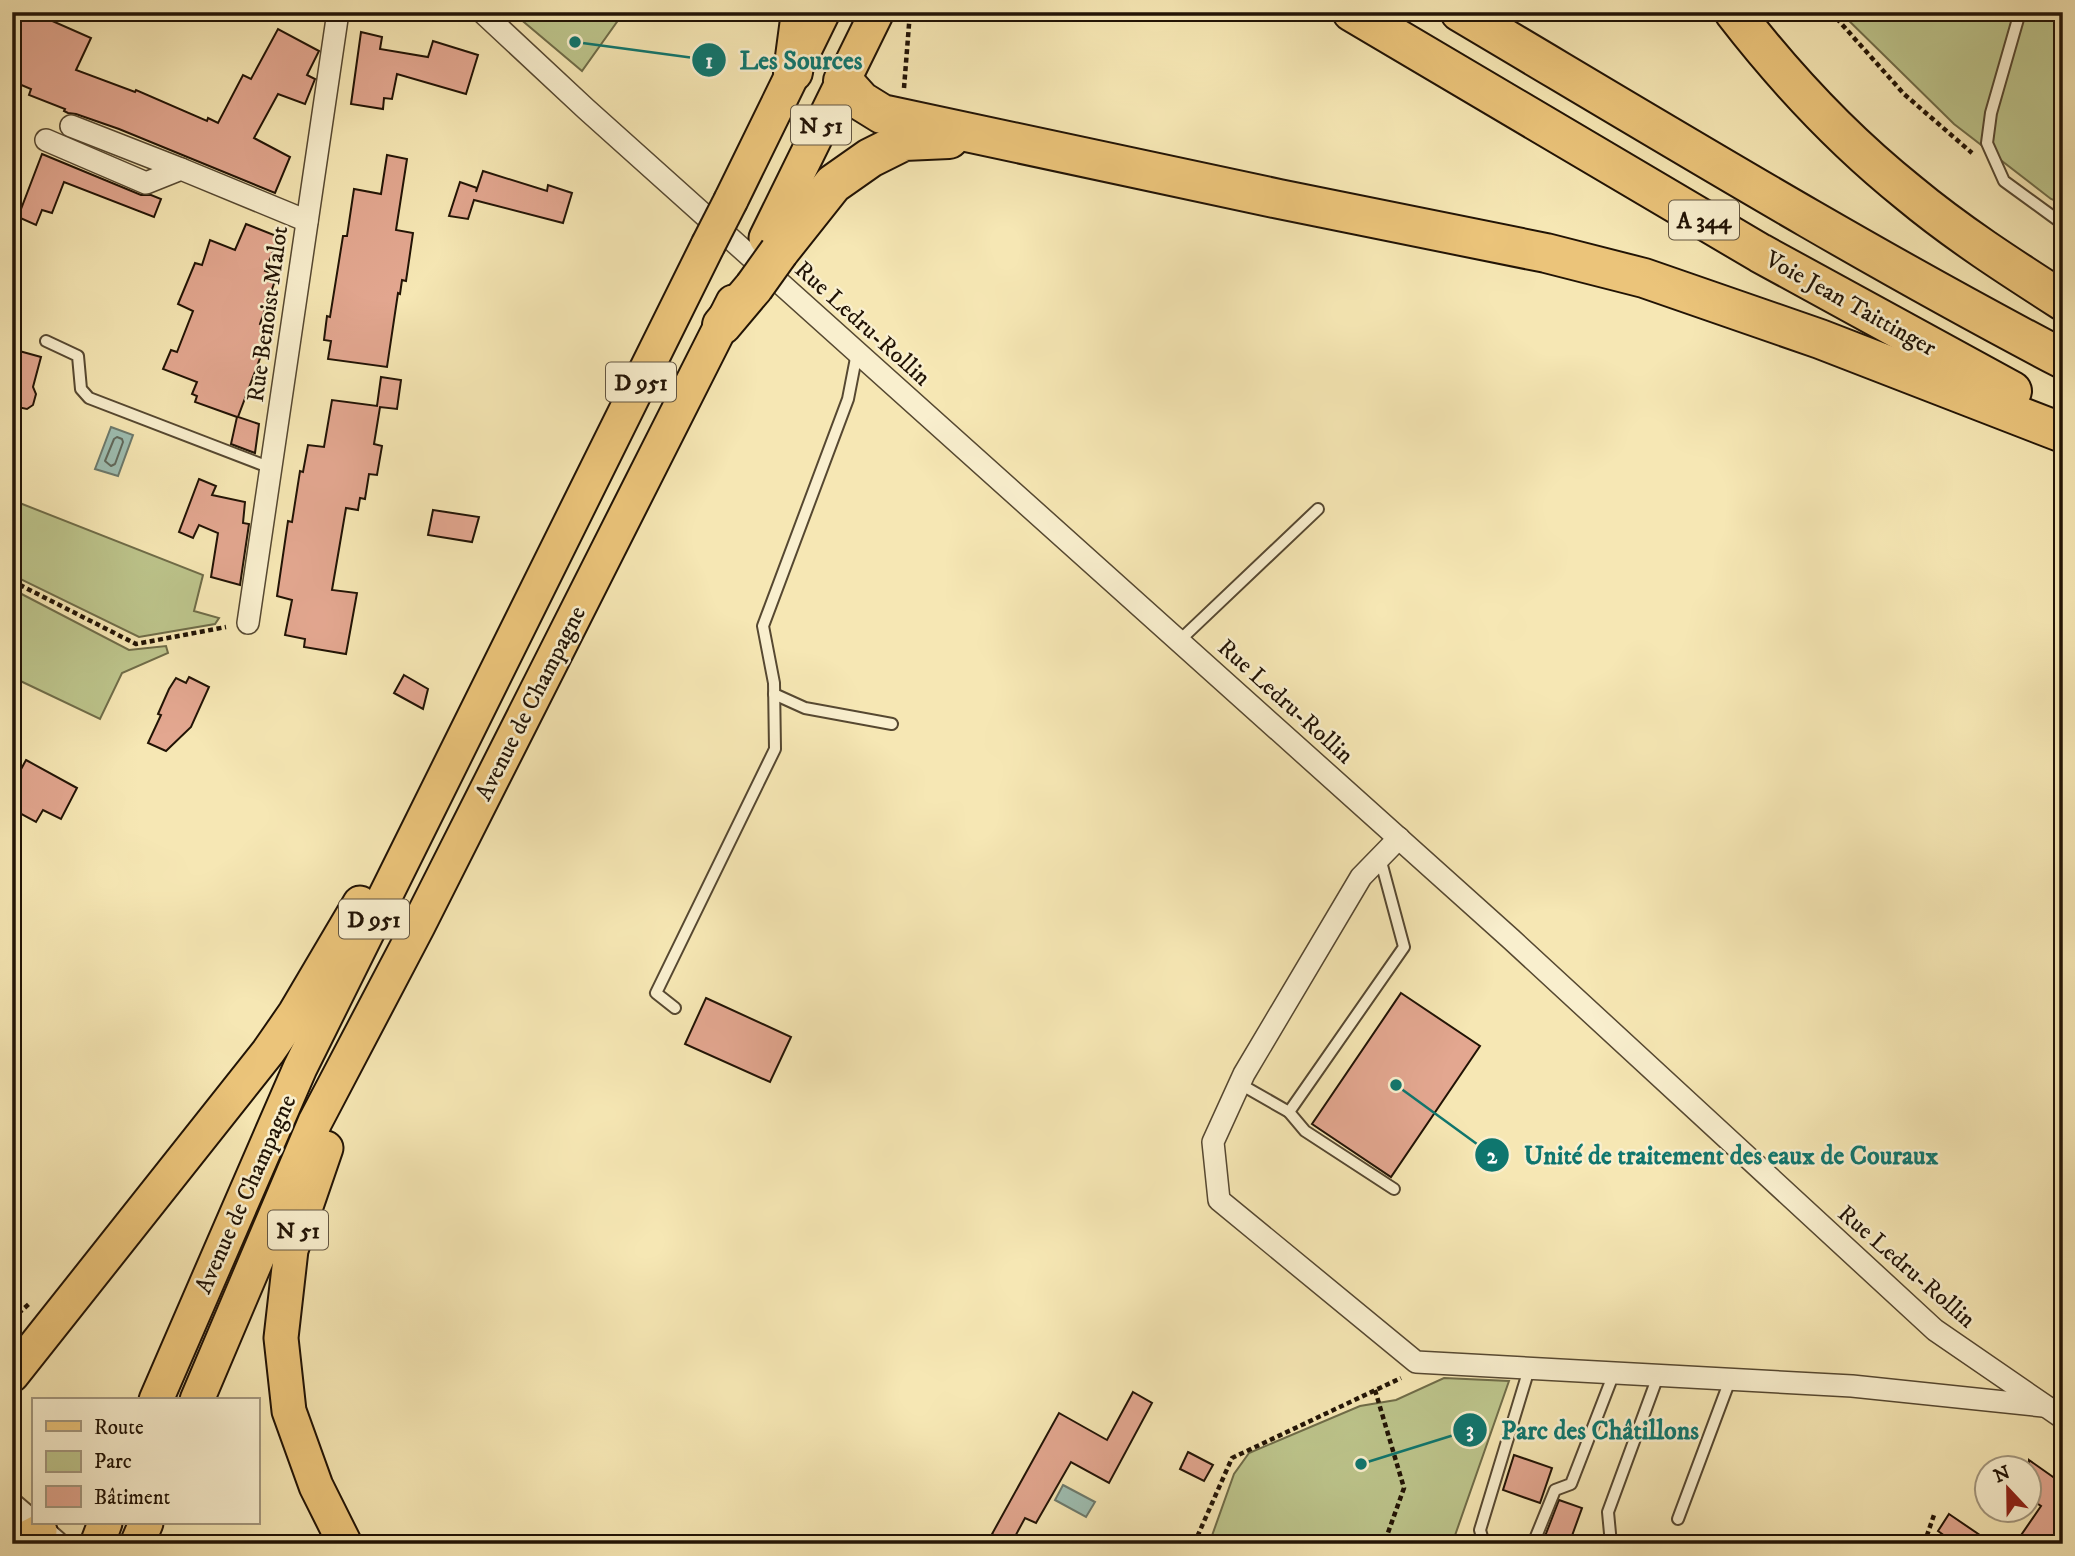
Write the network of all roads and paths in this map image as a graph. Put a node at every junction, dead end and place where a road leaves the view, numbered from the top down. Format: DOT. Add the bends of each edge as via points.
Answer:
graph roads {
  1 [pos="338,12"];
  2 [pos="482,12"];
  3 [pos="877,12"];
  4 [pos="1352,12"];
  5 [pos="1460,12"];
  6 [pos="1734,12"];
  7 [pos="1831,12"];
  8 [pos="2020,12"];
  9 [pos="813,19"];
  10 [pos="793,72"];
  11 [pos="843,80"];
  12 [pos="71,126"];
  13 [pos="990,137"];
  14 [pos="46,140"];
  15 [pos="181,169"];
  16 [pos="2004,181"];
  17 [pos="307,221"];
  18 [pos="2063,225"];
  19 [pos="708,245"];
  20 [pos="772,245"];
  21 [pos="2063,301"];
  22 [pos="722,325"];
  23 [pos="46,341"];
  24 [pos="857,353"];
  25 [pos="2063,359"];
  26 [pos="2063,418"];
  27 [pos="2063,433"];
  28 [pos="271,468"];
  29 [pos="1318,509"];
  30 [pos="573,519"];
  31 [pos="12,581"];
  32 [pos="248,622"];
  33 [pos="1179,641"];
  34 [pos="774,694"];
  35 [pos="892,724"];
  36 [pos="1399,838"];
  37 [pos="1380,858"];
  38 [pos="418,926"];
  39 [pos="675,1007"];
  40 [pos="1240,1084"];
  41 [pos="1289,1112"];
  42 [pos="1394,1189"];
  43 [pos="100,1264"];
  44 [pos="12,1336"];
  45 [pos="1416,1362"];
  46 [pos="1530,1368"];
  47 [pos="1614,1373"];
  48 [pos="12,1375"];
  49 [pos="1658,1376"];
  50 [pos="1730,1380"];
  51 [pos="1375,1390"];
  52 [pos="157,1398"];
  53 [pos="198,1398"];
  54 [pos="2054,1412"];
  55 [pos="12,1507"];
  56 [pos="1935,1512"];
  57 [pos="1678,1519"];
  58 [pos="105,1524"];
  59 [pos="146,1524"];
  60 [pos="37,1539"];
  61 [pos="97,1544"];
  62 [pos="137,1544"];
  63 [pos="345,1544"];
  64 [pos="1194,1544"];
  65 [pos="1384,1544"];
  66 [pos="1484,1544"];
  67 [pos="1533,1544"];
  68 [pos="1611,1544"];
  69 [pos="1924,1544"];
  1 -- 17 [label="street, Rue Benoist Malot"];
  2 -- 24 [label="street, Rue Ledru-Rollin"];
  3 -- 11 [label="main road, N 51"];
  4 -- 26 [label="highway, Voie Jean Taittinger / A 344" via="1760,253"];
  5 -- 25 [label="highway, A 344" via="1796,211"];
  6 -- 21 [label="highway" via="1769,57 1842,133 1908,193"];
  7 -- 16 [label="path" via="1904,94"];
  8 -- 16 [label="lane" via="1987,143"];
  9 -- 10 [label="highway"];
  9 -- 11 [label="main road"];
  10 -- 19 [label="main road, Avenue de Champagne / N 51, bridge"];
  11 -- 13 [label="highway" via="861,101 882,114"];
  11 -- 20 [label="main road, N 51"];
  12 -- 15 [label="street"];
  13 -- 20 [label="highway" via="904,141 833,184"];
  13 -- 27 [label="highway" via="1546,253 1644,278 1820,339"];
  14 -- 15 [label="street" via="146,183"];
  15 -- 17 [label="street"];
  16 -- 18 [label="lane"];
  17 -- 28 [label="street, Rue Benoist Malot"];
  19 -- 30 [label="main road, Avenue de Champagne / D 951"];
  20 -- 22 [label="highway, bridge"];
  22 -- 38 [label="main road, Avenue de Champagne / D 951"];
  23 -- 28 [label="lane" via="78,356 81,389 89,398"];
  24 -- 33 [label="street, Rue Ledru-Rollin"];
  24 -- 34 [label="lane" via="848,399 763,626"];
  28 -- 32 [label="street, Rue Benoist Malot"];
  29 -- 33 [label="lane"];
  30 -- 43 [label="main road" via="527,580 364,897 295,1013"];
  30 -- 52 [label="main road, Avenue de Champagne / D 951" via="300,1068"];
  31 -- 32 [label="path" via="136,644"];
  33 -- 36 [label="street, Rue Ledru-Rollin"];
  34 -- 35 [label="lane" via="806,708"];
  34 -- 39 [label="lane" via="775,749 656,993"];
  36 -- 37 [label="street"];
  36 -- 54 [label="street, Rue Ledru-Rollin" via="1936,1330"];
  37 -- 40 [label="street" via="1361,877"];
  37 -- 41 [label="lane" via="1404,947"];
  38 -- 53 [label="main road, Avenue de Champagne / D 951" via="315,1122"];
  38 -- 63 [label="main road, N 51" via="327,1146 291,1251 281,1338 289,1411 316,1486"];
  40 -- 41 [label="lane"];
  40 -- 45 [label="street" via="1213,1142 1219,1200"];
  41 -- 42 [label="lane" via="1305,1130"];
  43 -- 44 [label="main road"];
  43 -- 48 [label="main road"];
  45 -- 46 [label="street"];
  45 -- 51 [label="path" via="1404,1377"];
  46 -- 47 [label="street"];
  46 -- 66 [label="lane" via="1480,1530"];
  47 -- 49 [label="street"];
  47 -- 67 [label="lane" via="1571,1484 1555,1490"];
  49 -- 50 [label="street"];
  49 -- 68 [label="lane" via="1608,1512"];
  50 -- 54 [label="street" via="1852,1386"];
  50 -- 57 [label="lane"];
  51 -- 64 [label="path" via="1233,1458"];
  51 -- 65 [label="path" via="1404,1488"];
  55 -- 60 [label="street"];
  56 -- 69 [label="path"];
  58 -- 61 [label="main road"];
  59 -- 62 [label="main road"];
}
